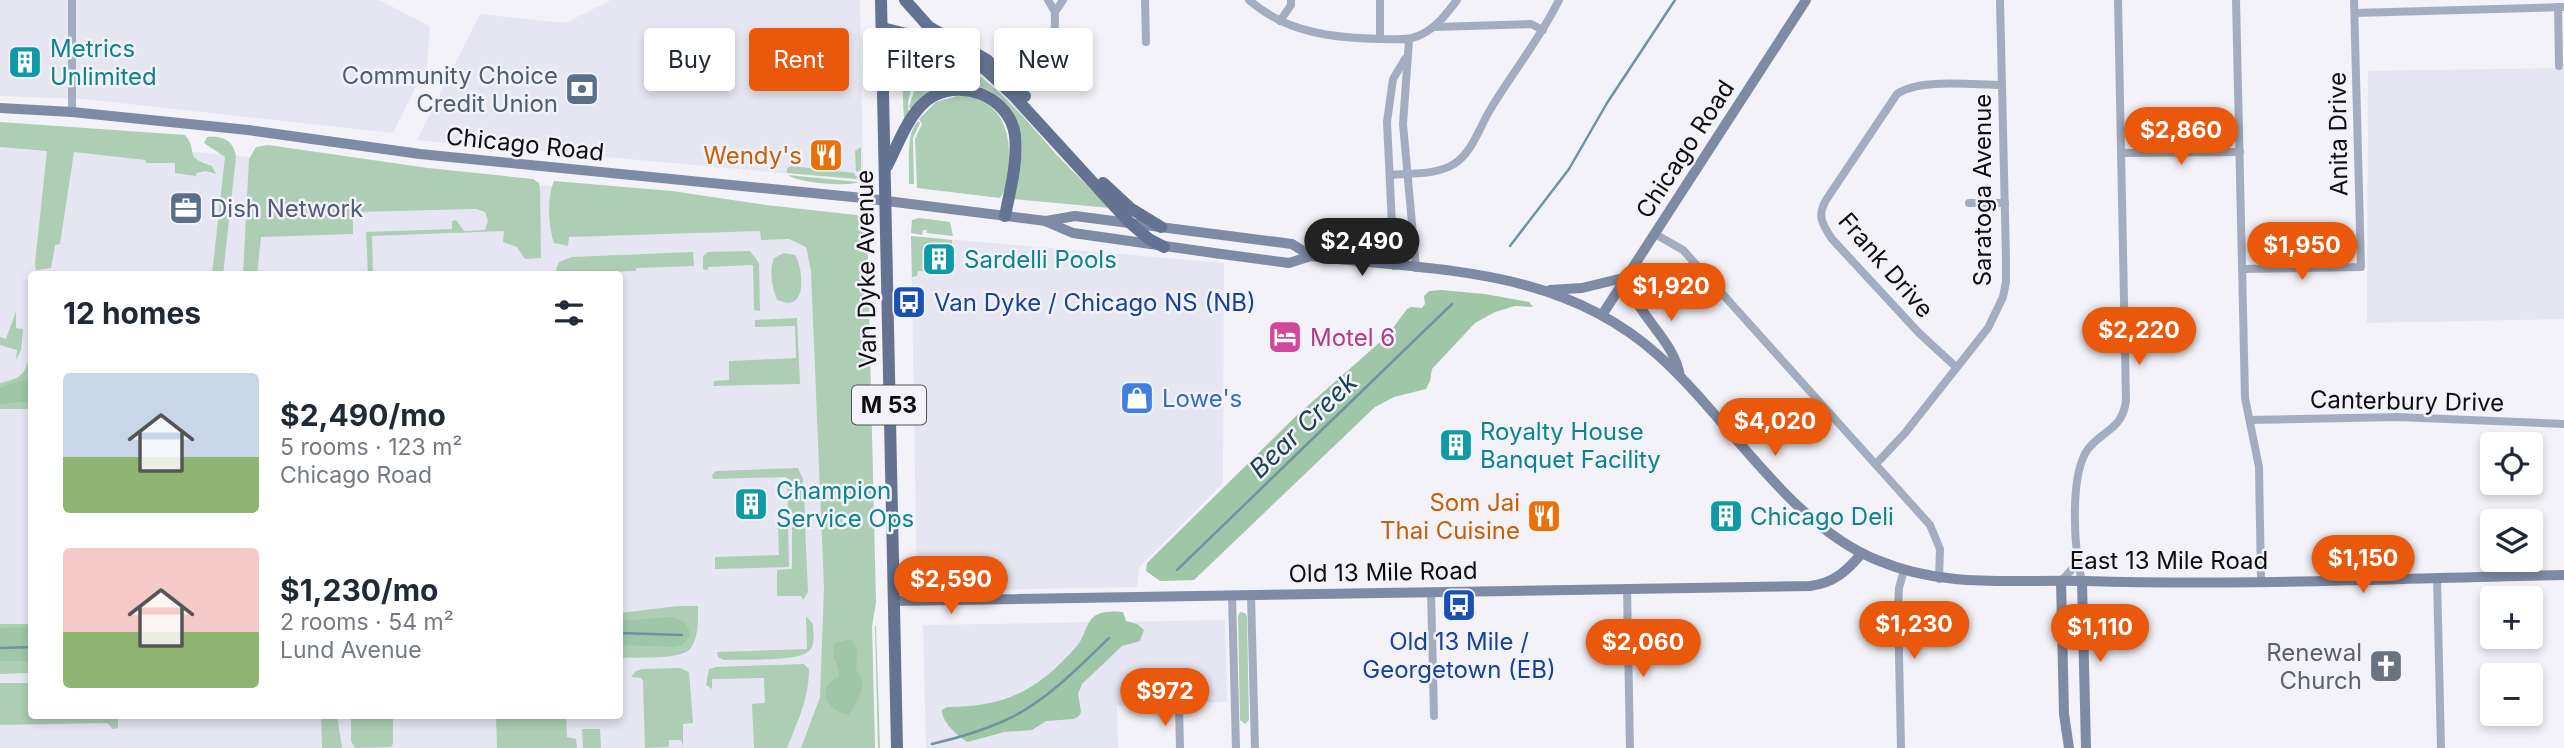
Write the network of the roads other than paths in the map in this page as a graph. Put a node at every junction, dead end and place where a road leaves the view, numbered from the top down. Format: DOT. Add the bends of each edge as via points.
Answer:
graph roads {
  1 [pos="72,0"];
  2 [pos="881,0"];
  3 [pos="905,0"];
  4 [pos="1048,0"];
  5 [pos="1063,0"];
  6 [pos="1145,0"];
  7 [pos="1249,0"];
  8 [pos="1291,0"];
  9 [pos="1380,0"];
  10 [pos="1457,0"];
  11 [pos="1559,0"];
  12 [pos="1806,0"];
  13 [pos="2000,0"];
  14 [pos="2118,0"];
  15 [pos="2236,0"];
  16 [pos="2354,0"];
  17 [pos="2561,7"];
  18 [pos="1055,12"];
  19 [pos="2355,13"];
  20 [pos="1280,21"];
  21 [pos="1435,27"];
  22 [pos="881,28"];
  23 [pos="1055,28"];
  24 [pos="1543,30"];
  25 [pos="1380,39"];
  26 [pos="1409,40"];
  27 [pos="1146,42"];
  28 [pos="1407,56"];
  29 [pos="980,66"];
  30 [pos="2559,66"];
  31 [pos="2001,85"];
  32 [pos="883,91"];
  33 [pos="0,108"];
  34 [pos="72,112"];
  35 [pos="2240,152"];
  36 [pos="2121,153"];
  37 [pos="885,170"];
  38 [pos="1408,173"];
  39 [pos="1390,175"];
  40 [pos="887,201"];
  41 [pos="1969,203"];
  42 [pos="2005,203"];
  43 [pos="1005,216"];
  44 [pos="1046,221"];
  45 [pos="1129,222"];
  46 [pos="1161,226"];
  47 [pos="1655,234"];
  48 [pos="1164,247"];
  49 [pos="1311,256"];
  50 [pos="1394,266"];
  51 [pos="1416,268"];
  52 [pos="2243,269"];
  53 [pos="1627,277"];
  54 [pos="1546,290"];
  55 [pos="1602,315"];
  56 [pos="1956,367"];
  57 [pos="1679,376"];
  58 [pos="2250,421"];
  59 [pos="2564,424"];
  60 [pos="1876,464"];
  61 [pos="1862,553"];
  62 [pos="2077,563"];
  63 [pos="1904,570"];
  64 [pos="2564,575"];
  65 [pos="2437,577"];
  66 [pos="1939,579"];
  67 [pos="2061,581"];
  68 [pos="2082,581"];
  69 [pos="2261,581"];
  70 [pos="1627,589"];
  71 [pos="1431,592"];
  72 [pos="1232,595"];
  73 [pos="1251,595"];
  74 [pos="893,601"];
  75 [pos="2085,698"];
  76 [pos="2064,699"];
  77 [pos="1179,707"];
  78 [pos="1434,716"];
  79 [pos="897,748"];
  80 [pos="1180,748"];
  81 [pos="1236,748"];
  82 [pos="1255,748"];
  83 [pos="1630,748"];
  84 [pos="1901,748"];
  85 [pos="2069,748"];
  86 [pos="2086,748"];
  87 [pos="2441,748"];
  1 -- 34 [label="street"];
  2 -- 22 [label="main road, Van Dyke Avenue / M 53"];
  3 -- 46 [label="main road" via="929,27 999,69 1109,189"];
  4 -- 18 [label="street"];
  5 -- 18 [label="street"];
  6 -- 27 [label="street"];
  7 -- 20 [label="street"];
  8 -- 20 [label="street"];
  9 -- 25 [label="street"];
  10 -- 21 [label="street"];
  11 -- 24 [label="street"];
  12 -- 47 [label="main road, Chicago Road"];
  13 -- 31 [label="street, Saratoga Avenue"];
  14 -- 36 [label="street"];
  15 -- 35 [label="street"];
  16 -- 19 [label="street, Anita Drive"];
  17 -- 19 [label="street"];
  17 -- 30 [label="street"];
  18 -- 23 [label="street"];
  19 -- 52 [label="street, Anita Drive" via="2361,267"];
  20 -- 25 [label="street" via="1315,33"];
  21 -- 24 [label="street" via="1531,24"];
  21 -- 26 [label="street"];
  24 -- 38 [label="street" via="1464,156 1441,169"];
  25 -- 26 [label="street"];
  26 -- 28 [label="street"];
  28 -- 38 [label="street" via="1403,124"];
  28 -- 39 [label="street" via="1391,89 1387,122"];
  29 -- 45 [label="main road" via="1012,94"];
  31 -- 42 [label="street, Saratoga Avenue"];
  31 -- 56 [label="street, Frank Drive" via="1904,89 1820,212 1832,239"];
  32 -- 37 [label="main road, Van Dyke Avenue / M 53"];
  33 -- 34 [label="main road, Chicago Road"];
  34 -- 40 [label="main road, Chicago Road" via="408,153"];
  35 -- 36 [label="street"];
  35 -- 52 [label="street"];
  36 -- 62 [label="street" via="2125,411 2088,450 2077,474"];
  37 -- 40 [label="main road, Van Dyke Avenue / M 53"];
  37 -- 43 [label="main road" via="910,122 928,100 959,89 980,93 1006,113 1015,135"];
  38 -- 39 [label="street"];
  38 -- 51 [label="street"];
  39 -- 50 [label="street"];
  40 -- 43 [label="main road, Chicago Road"];
  40 -- 74 [label="main road, Van Dyke Avenue / M 53"];
  41 -- 42 [label="street"];
  42 -- 56 [label="street, Saratoga Avenue" via="2003,297 1988,328"];
  43 -- 44 [label="main road, Chicago Road"];
  44 -- 45 [label="main road, Chicago Road" via="1075,216"];
  44 -- 48 [label="main road, Chicago Road" via="1073,233"];
  45 -- 46 [label="main road, Chicago Road"];
  45 -- 48 [label="main road"];
  46 -- 49 [label="main road, Chicago Road" via="1292,244"];
  47 -- 53 [label="main road, Chicago Road"];
  47 -- 60 [label="street" via="1683,250"];
  48 -- 49 [label="main road, Chicago Road" via="1289,263"];
  49 -- 50 [label="main road, Chicago Road"];
  50 -- 51 [label="main road, Chicago Road"];
  51 -- 54 [label="main road, Chicago Road" via="1491,276"];
  52 -- 58 [label="street" via="2245,398"];
  53 -- 54 [label="main road" via="1582,288"];
  53 -- 55 [label="main road, Chicago Road"];
  53 -- 57 [label="main road" via="1634,300 1678,363"];
  54 -- 55 [label="main road, Chicago Road"];
  55 -- 57 [label="main road, East 13 Mile Road" via="1644,343"];
  56 -- 60 [label="street, Saratoga Avenue"];
  57 -- 61 [label="main road, East 13 Mile Road" via="1802,510"];
  58 -- 59 [label="street, Canterbury Drive" via="2398,417"];
  58 -- 69 [label="street" via="2259,467"];
  60 -- 66 [label="street" via="1935,532 1941,556"];
  61 -- 63 [label="main road, East 13 Mile Road"];
  61 -- 70 [label="main road, Old 13 Mile Road" via="1840,576 1821,585"];
  62 -- 67 [label="street"];
  62 -- 68 [label="street"];
  63 -- 66 [label="main road, East 13 Mile Road"];
  63 -- 84 [label="street" via="1898,608"];
  64 -- 65 [label="main road, East 13 Mile Road"];
  65 -- 69 [label="main road, East 13 Mile Road"];
  65 -- 87 [label="street"];
  66 -- 67 [label="main road, East 13 Mile Road"];
  67 -- 68 [label="main road, East 13 Mile Road"];
  67 -- 76 [label="main road"];
  68 -- 69 [label="main road, East 13 Mile Road"];
  68 -- 75 [label="main road"];
  70 -- 71 [label="main road, Old 13 Mile Road"];
  70 -- 83 [label="street"];
  71 -- 73 [label="main road, Old 13 Mile Road"];
  71 -- 78 [label="street"];
  72 -- 73 [label="main road, Old 13 Mile Road"];
  72 -- 74 [label="main road, Old 13 Mile Road"];
  72 -- 81 [label="street"];
  73 -- 82 [label="street"];
  74 -- 79 [label="main road, Van Dyke Avenue / M 53"];
  75 -- 76 [label="main road"];
  75 -- 86 [label="main road"];
  76 -- 85 [label="main road"];
  77 -- 80 [label="street"];
}
